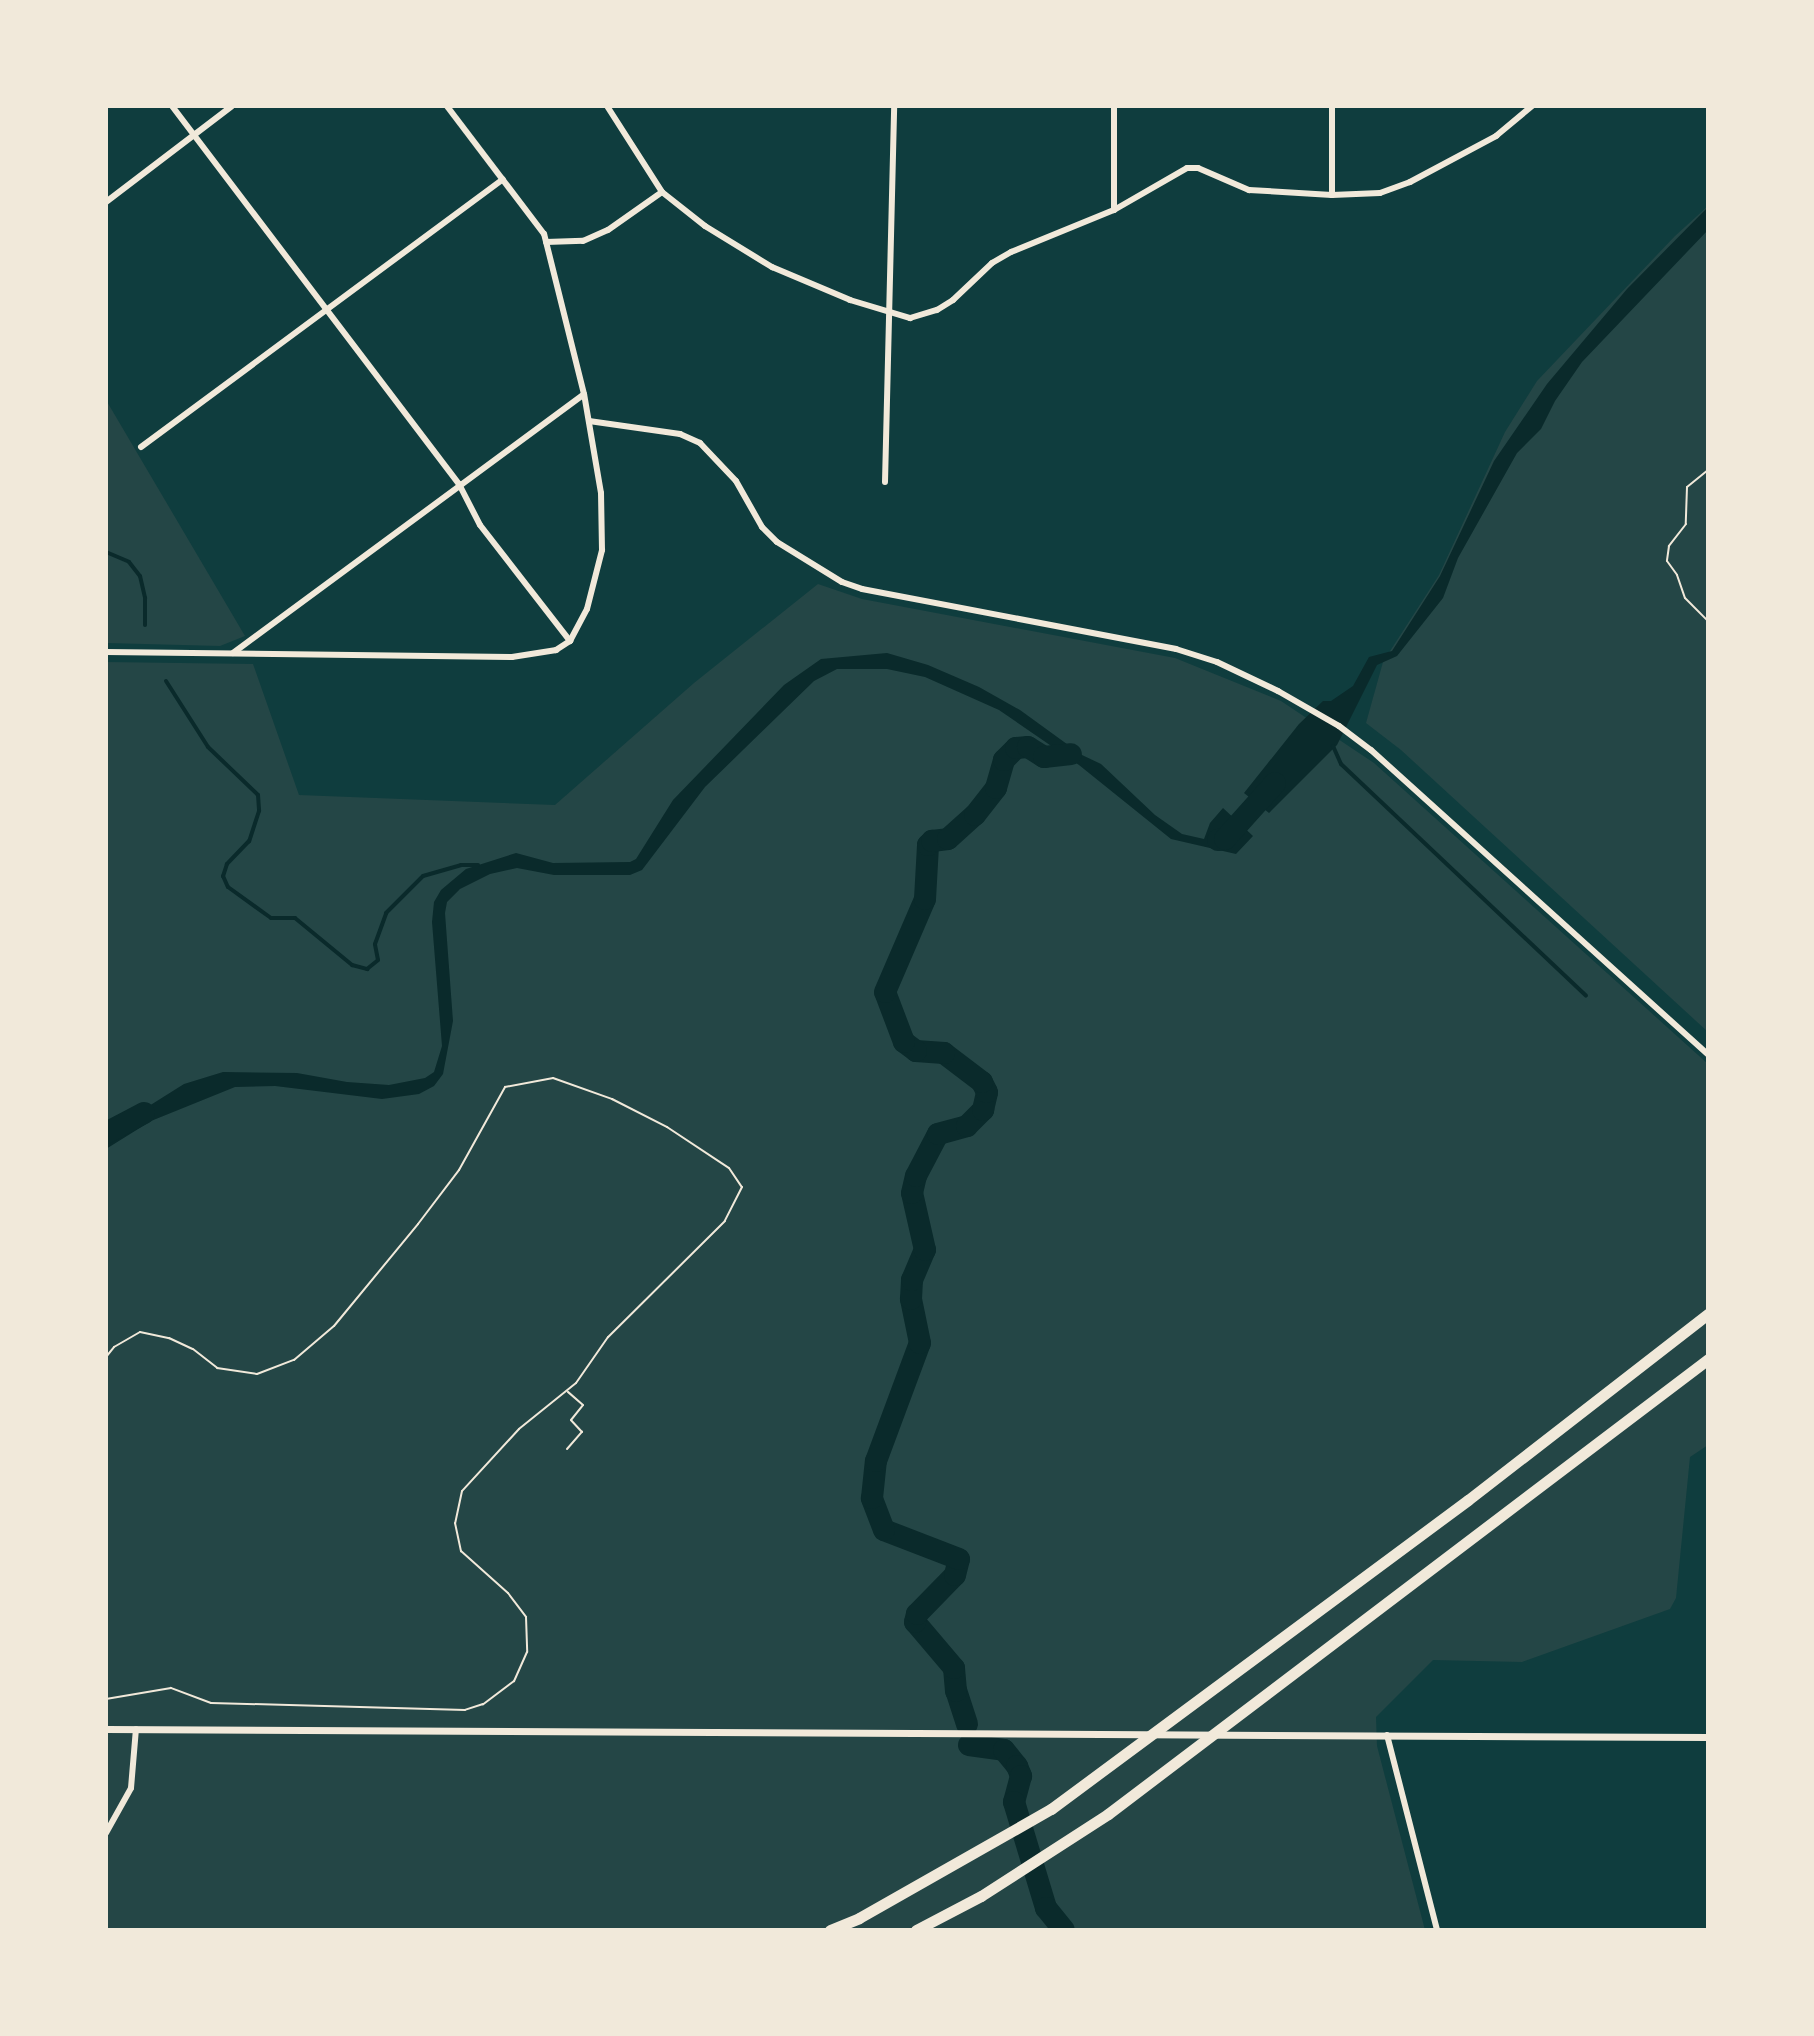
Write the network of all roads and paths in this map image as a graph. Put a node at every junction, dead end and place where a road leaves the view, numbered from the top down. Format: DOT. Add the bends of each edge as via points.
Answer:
graph roads {
  1 [pos="172,106"];
  2 [pos="232,106"];
  3 [pos="447,106"];
  4 [pos="607,106"];
  5 [pos="894,106"];
  6 [pos="1114,106"];
  7 [pos="1332,106"];
  8 [pos="1532,106"];
  9 [pos="193,136"];
  10 [pos="503,179"];
  11 [pos="662,192"];
  12 [pos="1332,195"];
  13 [pos="106,202"];
  14 [pos="1114,210"];
  15 [pos="546,242"];
  16 [pos="888,310"];
  17 [pos="327,312"];
  18 [pos="584,394"];
  19 [pos="589,421"];
  20 [pos="141,447"];
  21 [pos="1708,470"];
  22 [pos="885,482"];
  23 [pos="459,484"];
  24 [pos="1708,621"];
  25 [pos="570,641"];
  26 [pos="106,652"];
  27 [pos="233,653"];
  28 [pos="1708,1055"];
  29 [pos="1708,1314"];
  30 [pos="106,1357"];
  31 [pos="1708,1359"];
  32 [pos="567,1391"];
  33 [pos="567,1449"];
  34 [pos="106,1699"];
  35 [pos="106,1729"];
  36 [pos="136,1729"];
  37 [pos="1387,1735"];
  38 [pos="1708,1737"];
  39 [pos="106,1833"];
  40 [pos="830,1930"];
  41 [pos="916,1930"];
  42 [pos="1437,1930"];
  1 -- 9 [label="street"];
  2 -- 9 [label="street"];
  3 -- 10 [label="street"];
  4 -- 11 [label="street"];
  5 -- 16 [label="street"];
  6 -- 14 [label="street"];
  7 -- 12 [label="street"];
  8 -- 12 [label="street" via="1496,136 1410,182 1380,193"];
  9 -- 13 [label="street"];
  9 -- 17 [label="street"];
  10 -- 15 [label="street"];
  10 -- 17 [label="street"];
  11 -- 15 [label="street" via="583,241"];
  11 -- 16 [label="street" via="719,236 772,267"];
  12 -- 14 [label="street" via="1249,190 1187,168"];
  14 -- 16 [label="street" via="1011,252 937,310 910,318"];
  15 -- 18 [label="street"];
  16 -- 22 [label="street"];
  17 -- 20 [label="street"];
  17 -- 23 [label="street"];
  18 -- 19 [label="street"];
  18 -- 23 [label="street"];
  19 -- 25 [label="street" via="601,493 602,550 587,609"];
  19 -- 28 [label="street" via="680,434 700,443 736,481 762,527 777,542 842,582 1176,649 1253,679 1339,726"];
  21 -- 24 [label="path" via="1687,487 1686,524 1669,546 1667,561 1685,598"];
  23 -- 25 [label="street" via="480,525"];
  23 -- 27 [label="street"];
  25 -- 27 [label="street" via="556,650 512,657"];
  26 -- 27 [label="street"];
  29 -- 40 [label="highway" via="1456,1509 1051,1809"];
  30 -- 32 [label="path" via="140,1332 193,1349 217,1368 257,1374 294,1360 334,1326 418,1224 459,1170 505,1087 553,1078 612,1099 667,1127 729,1168 742,1187 725,1221 608,1337"];
  31 -- 41 [label="highway" via="1108,1814 981,1896"];
  32 -- 33 [label="path" via="583,1405 571,1420 582,1432"];
  32 -- 34 [label="path" via="519,1429 462,1491 455,1523 461,1551 508,1593 526,1617 527,1652 514,1681 483,1704 465,1710 211,1703 171,1688"];
  35 -- 36 [label="street"];
  36 -- 37 [label="street"];
  36 -- 39 [label="street" via="131,1788"];
  37 -- 38 [label="street"];
  37 -- 42 [label="street"];
}
